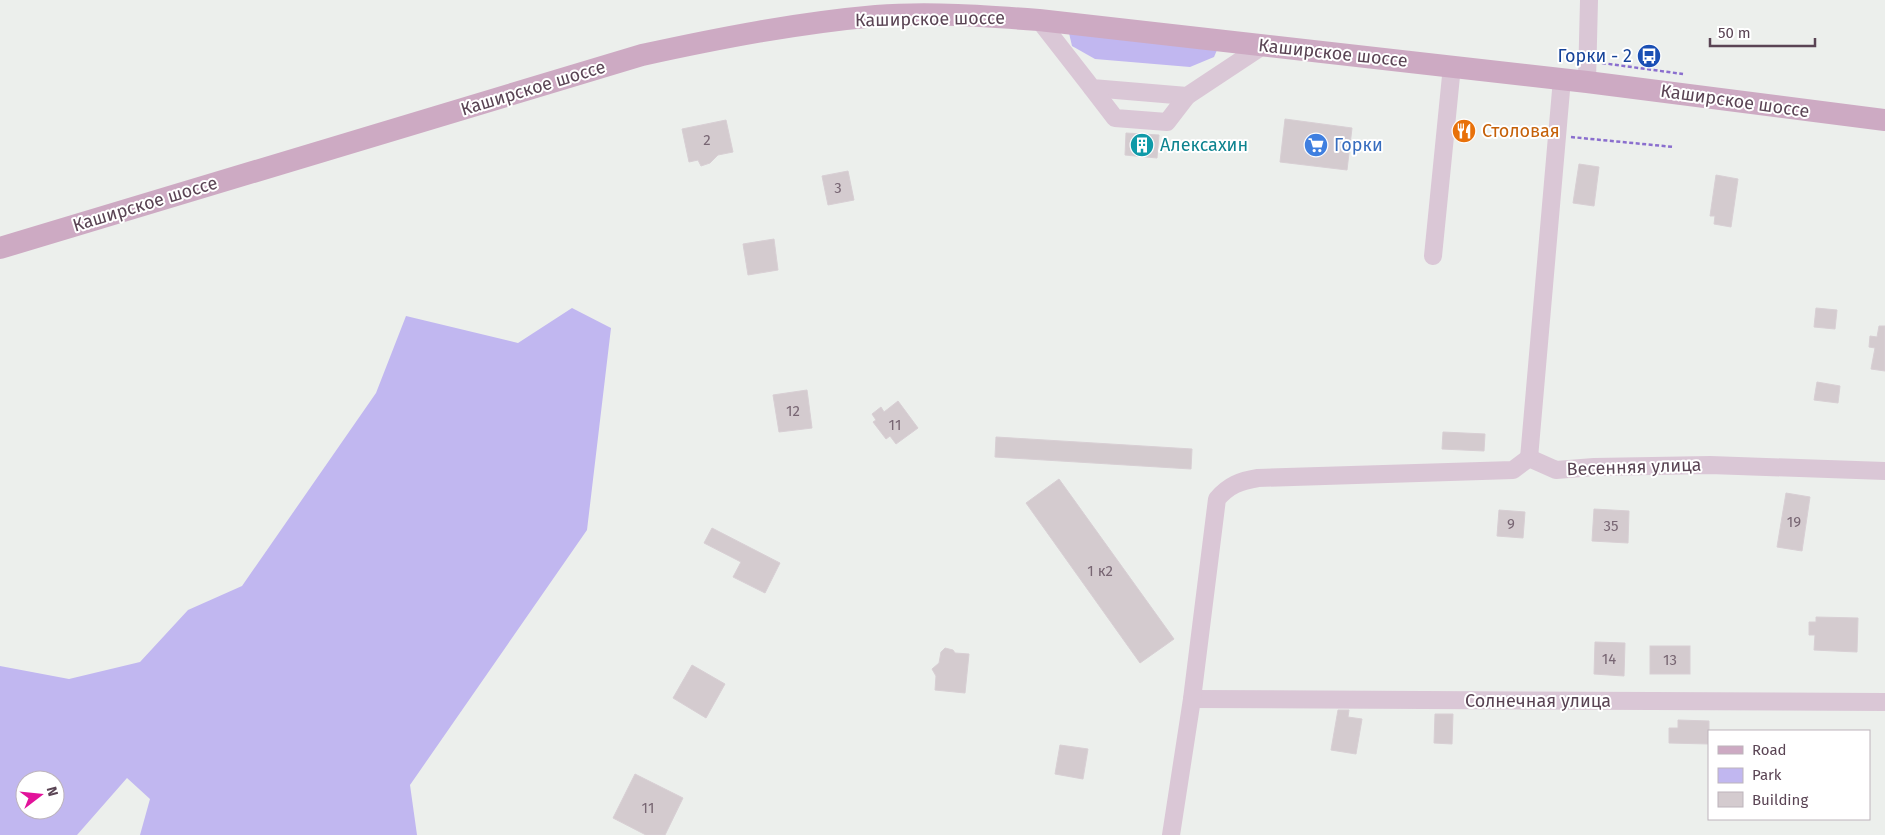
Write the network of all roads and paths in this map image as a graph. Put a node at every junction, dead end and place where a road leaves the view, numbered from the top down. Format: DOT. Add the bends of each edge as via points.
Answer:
graph roads {
  1 [pos="1589,0"];
  2 [pos="1040,20"];
  3 [pos="1264,45"];
  4 [pos="1452,66"];
  5 [pos="1588,71"];
  6 [pos="1684,74"];
  7 [pos="1562,79"];
  8 [pos="1092,88"];
  9 [pos="1187,96"];
  10 [pos="1885,120"];
  11 [pos="1557,136"];
  12 [pos="1674,147"];
  13 [pos="0,248"];
  14 [pos="1433,256"];
  15 [pos="1529,458"];
  16 [pos="1885,471"];
  17 [pos="1192,699"];
  18 [pos="1885,702"];
  19 [pos="1171,835"];
  1 -- 5 [label="street"];
  2 -- 3 [label="main road, Каширское шоссе"];
  2 -- 8 [label="street"];
  2 -- 13 [label="main road, Каширское шоссе" via="956,15 877,16 739,34 642,55"];
  3 -- 4 [label="main road, Каширское шоссе"];
  3 -- 9 [label="street"];
  4 -- 7 [label="main road, Каширское шоссе"];
  4 -- 14 [label="street"];
  5 -- 6 [label="path"];
  5 -- 7 [label="main road, Каширское шоссе"];
  5 -- 10 [label="main road, Каширское шоссе"];
  7 -- 11 [label="street"];
  8 -- 9 [label="street"];
  8 -- 9 [label="street" via="1115,118 1167,122"];
  11 -- 12 [label="path"];
  11 -- 15 [label="street"];
  15 -- 16 [label="street, Весенняя улица" via="1556,470 1594,466 1710,465"];
  15 -- 17 [label="street" via="1514,470 1258,478 1239,481 1225,489 1217,499"];
  17 -- 18 [label="street, Солнечная улица"];
  17 -- 19 [label="street"];
}
